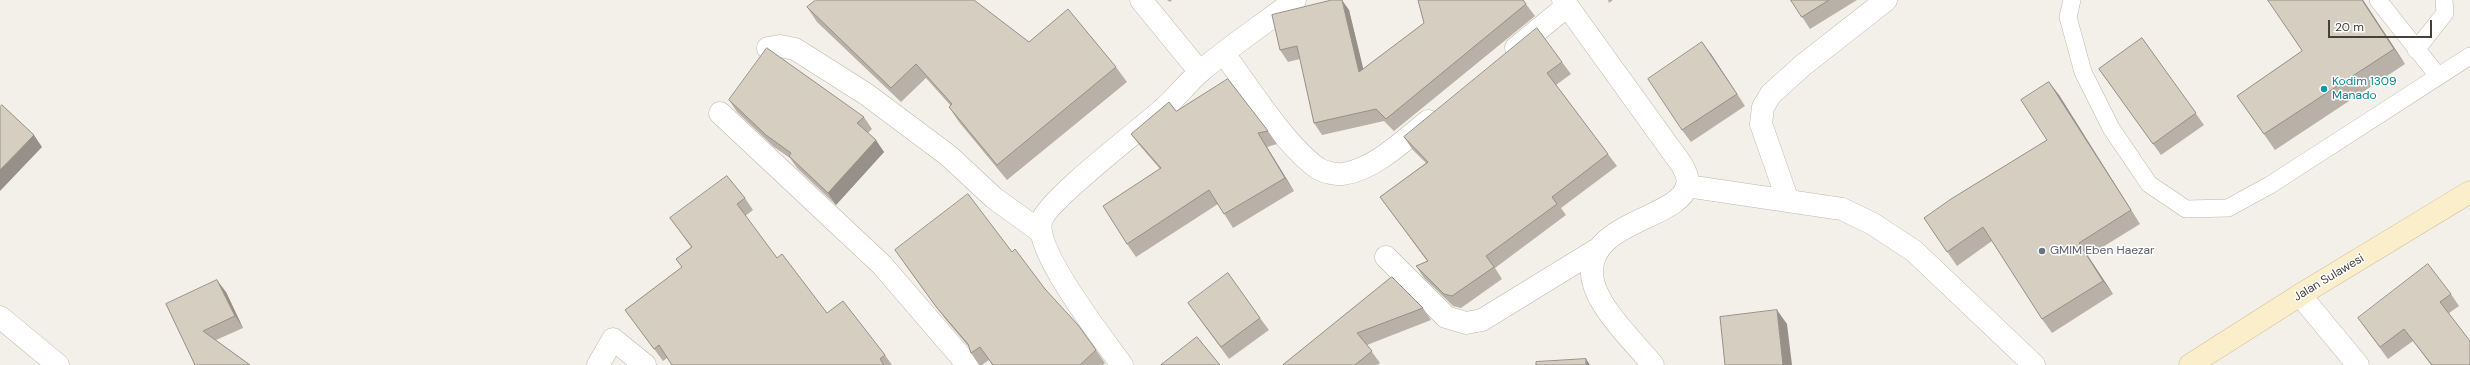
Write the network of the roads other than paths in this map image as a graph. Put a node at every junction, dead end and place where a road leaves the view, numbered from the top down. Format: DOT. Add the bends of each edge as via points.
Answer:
graph roads {
  1 [pos="1141,0"];
  2 [pos="1295,0"];
  3 [pos="1886,0"];
  4 [pos="2072,0"];
  5 [pos="2378,0"];
  6 [pos="2444,0"];
  7 [pos="1565,3"];
  8 [pos="768,48"];
  9 [pos="2416,50"];
  10 [pos="1224,54"];
  11 [pos="2470,56"];
  12 [pos="1499,62"];
  13 [pos="1200,72"];
  14 [pos="2438,76"];
  15 [pos="1442,110"];
  16 [pos="720,113"];
  17 [pos="1687,186"];
  18 [pos="2470,192"];
  19 [pos="1788,201"];
  20 [pos="1041,232"];
  21 [pos="1596,250"];
  22 [pos="1386,257"];
  23 [pos="2300,295"];
  24 [pos="0,317"];
  25 [pos="58,365"];
  26 [pos="598,365"];
  27 [pos="645,365"];
  28 [pos="968,365"];
  29 [pos="1122,365"];
  30 [pos="1653,365"];
  31 [pos="2034,365"];
  32 [pos="2190,365"];
  33 [pos="2358,365"];
  1 -- 13 [label="street"];
  2 -- 10 [label="street"];
  3 -- 19 [label="street" via="1802,66 1771,94 1763,107 1761,124"];
  4 -- 14 [label="lane" via="2068,17 2083,72 2111,128 2149,184 2186,209 2228,208 2270,185"];
  5 -- 9 [label="lane"];
  6 -- 9 [label="lane" via="2445,13"];
  7 -- 12 [label="street"];
  7 -- 17 [label="street" via="1682,165 1687,177"];
  8 -- 20 [label="street" via="780,46 795,49 866,94 949,156 994,198"];
  9 -- 14 [label="lane"];
  10 -- 13 [label="street"];
  10 -- 15 [label="street" via="1303,156 1321,170 1341,174 1361,168 1391,150"];
  11 -- 14 [label="lane"];
  13 -- 20 [label="street" via="1163,109 1047,210 1041,222"];
  16 -- 28 [label="street" via="882,265"];
  17 -- 19 [label="street"];
  17 -- 21 [label="street" via="1678,201 1643,218"];
  18 -- 23 [label="main road, Jalan Sulawesi"];
  19 -- 31 [label="street" via="1842,209 1873,224 1914,251"];
  20 -- 29 [label="street" via="1054,266"];
  21 -- 22 [label="street" via="1482,320 1466,323 1446,317"];
  21 -- 30 [label="street" via="1592,265 1594,282 1607,308"];
  23 -- 32 [label="main road, Jalan Sulawesi"];
  23 -- 33 [label="street"];
  24 -- 25 [label="street"];
  26 -- 27 [label="street" via="613,339"];
}
